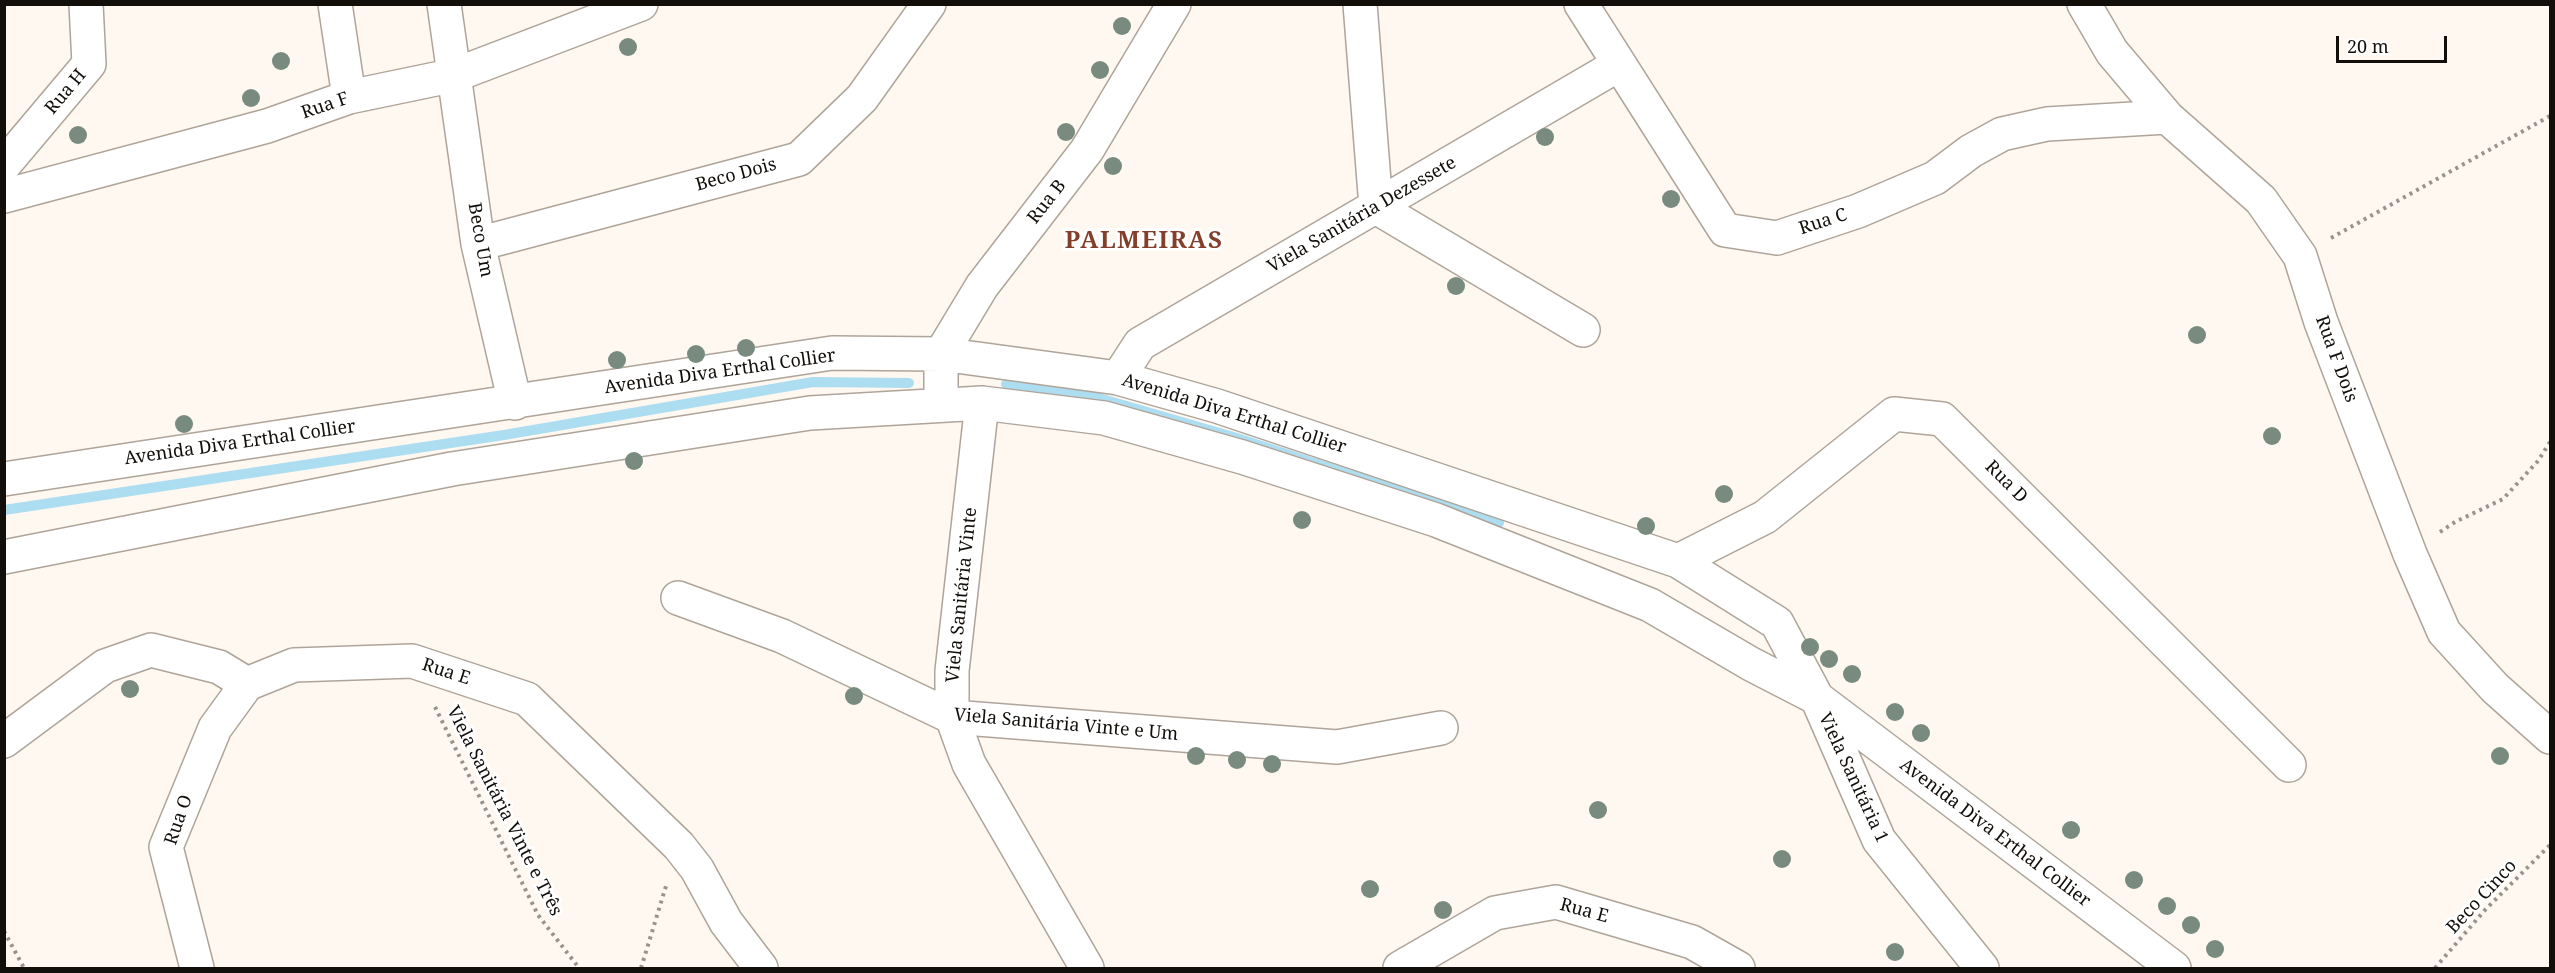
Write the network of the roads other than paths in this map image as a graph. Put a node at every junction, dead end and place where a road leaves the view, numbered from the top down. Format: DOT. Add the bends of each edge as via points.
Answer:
graph roads {
  1 [pos="86,4"];
  2 [pos="335,4"];
  3 [pos="444,4"];
  4 [pos="640,4"];
  5 [pos="928,4"];
  6 [pos="1174,4"];
  7 [pos="1360,4"];
  8 [pos="1581,4"];
  9 [pos="2084,4"];
  10 [pos="1618,65"];
  11 [pos="455,75"];
  12 [pos="349,97"];
  13 [pos="2167,117"];
  14 [pos="4,165"];
  15 [pos="4,196"];
  16 [pos="1376,207"];
  17 [pos="478,244"];
  18 [pos="1583,330"];
  19 [pos="941,354"];
  20 [pos="1118,378"];
  21 [pos="515,403"];
  22 [pos="982,403"];
  23 [pos="941,404"];
  24 [pos="4,479"];
  25 [pos="4,557"];
  26 [pos="1678,561"];
  27 [pos="678,598"];
  28 [pos="248,684"];
  29 [pos="1817,698"];
  30 [pos="952,717"];
  31 [pos="1441,728"];
  32 [pos="2550,737"];
  33 [pos="4,741"];
  34 [pos="2289,765"];
  35 [pos="197,969"];
  36 [pos="761,969"];
  37 [pos="1087,969"];
  38 [pos="1400,969"];
  39 [pos="1738,969"];
  40 [pos="1982,969"];
  41 [pos="2174,969"];
  1 -- 14 [label="street, Rua H" via="89,64"];
  2 -- 12 [label="street"];
  3 -- 11 [label="street, Beco Um"];
  4 -- 11 [label="street, Rua F"];
  5 -- 17 [label="street, Beco Dois" via="862,98 799,159"];
  6 -- 19 [label="street, Rua B" via="1086,150 982,286"];
  7 -- 16 [label="street"];
  8 -- 10 [label="street, Rua C"];
  9 -- 13 [label="street, Rua F Dois" via="2112,52"];
  10 -- 13 [label="street, Rua C" via="1725,230 1776,238 1858,211 1935,178 2002,134 2047,124"];
  10 -- 16 [label="street, Viela Sanitária Dezessete"];
  11 -- 12 [label="street, Rua F"];
  11 -- 17 [label="street, Beco Um"];
  12 -- 15 [label="street, Rua F" via="267,126"];
  13 -- 32 [label="street, Rua F Dois" via="2261,200 2300,256 2321,322 2444,632 2495,688"];
  16 -- 18 [label="street"];
  16 -- 20 [label="street, Viela Sanitária Dezessete" via="1140,344"];
  17 -- 21 [label="street, Beco Um"];
  19 -- 20 [label="street, Avenida Diva Erthal Collier"];
  19 -- 21 [label="street, Avenida Diva Erthal Collier" via="832,353"];
  19 -- 23 [label="street"];
  20 -- 26 [label="street, Avenida Diva Erthal Collier" via="1217,406"];
  21 -- 24 [label="street, Avenida Diva Erthal Collier"];
  22 -- 23 [label="street, Avenida Diva Erthal Collier"];
  22 -- 29 [label="street, Avenida Diva Erthal Collier" via="1104,418 1242,457 1436,520 1650,605"];
  22 -- 30 [label="street, Viela Sanitária Vinte" via="952,671"];
  23 -- 25 [label="street, Avenida Diva Erthal Collier" via="810,413 464,467"];
  26 -- 29 [label="street, Avenida Diva Erthal Collier" via="1777,623"];
  26 -- 34 [label="street, Rua D" via="1765,517 1894,414 1942,419"];
  27 -- 30 [label="street, Viela Sanitária Vinte e Um" via="782,636"];
  28 -- 33 [label="street" via="219,667 151,650 105,666"];
  28 -- 35 [label="street, Rua O" via="214,728 166,847"];
  28 -- 36 [label="street, Rua E" via="294,664 412,661 527,699 679,846 697,869 726,922"];
  29 -- 40 [label="street, Viela Sanitária 1" via="1879,840"];
  29 -- 41 [label="street, Avenida Diva Erthal Collier"];
  30 -- 31 [label="street, Viela Sanitária Vinte e Um" via="1337,747"];
  30 -- 37 [label="street, Viela Sanitária Vinte" via="969,764"];
  38 -- 39 [label="street, Rua E" via="1495,913 1556,902 1692,942"];
}
